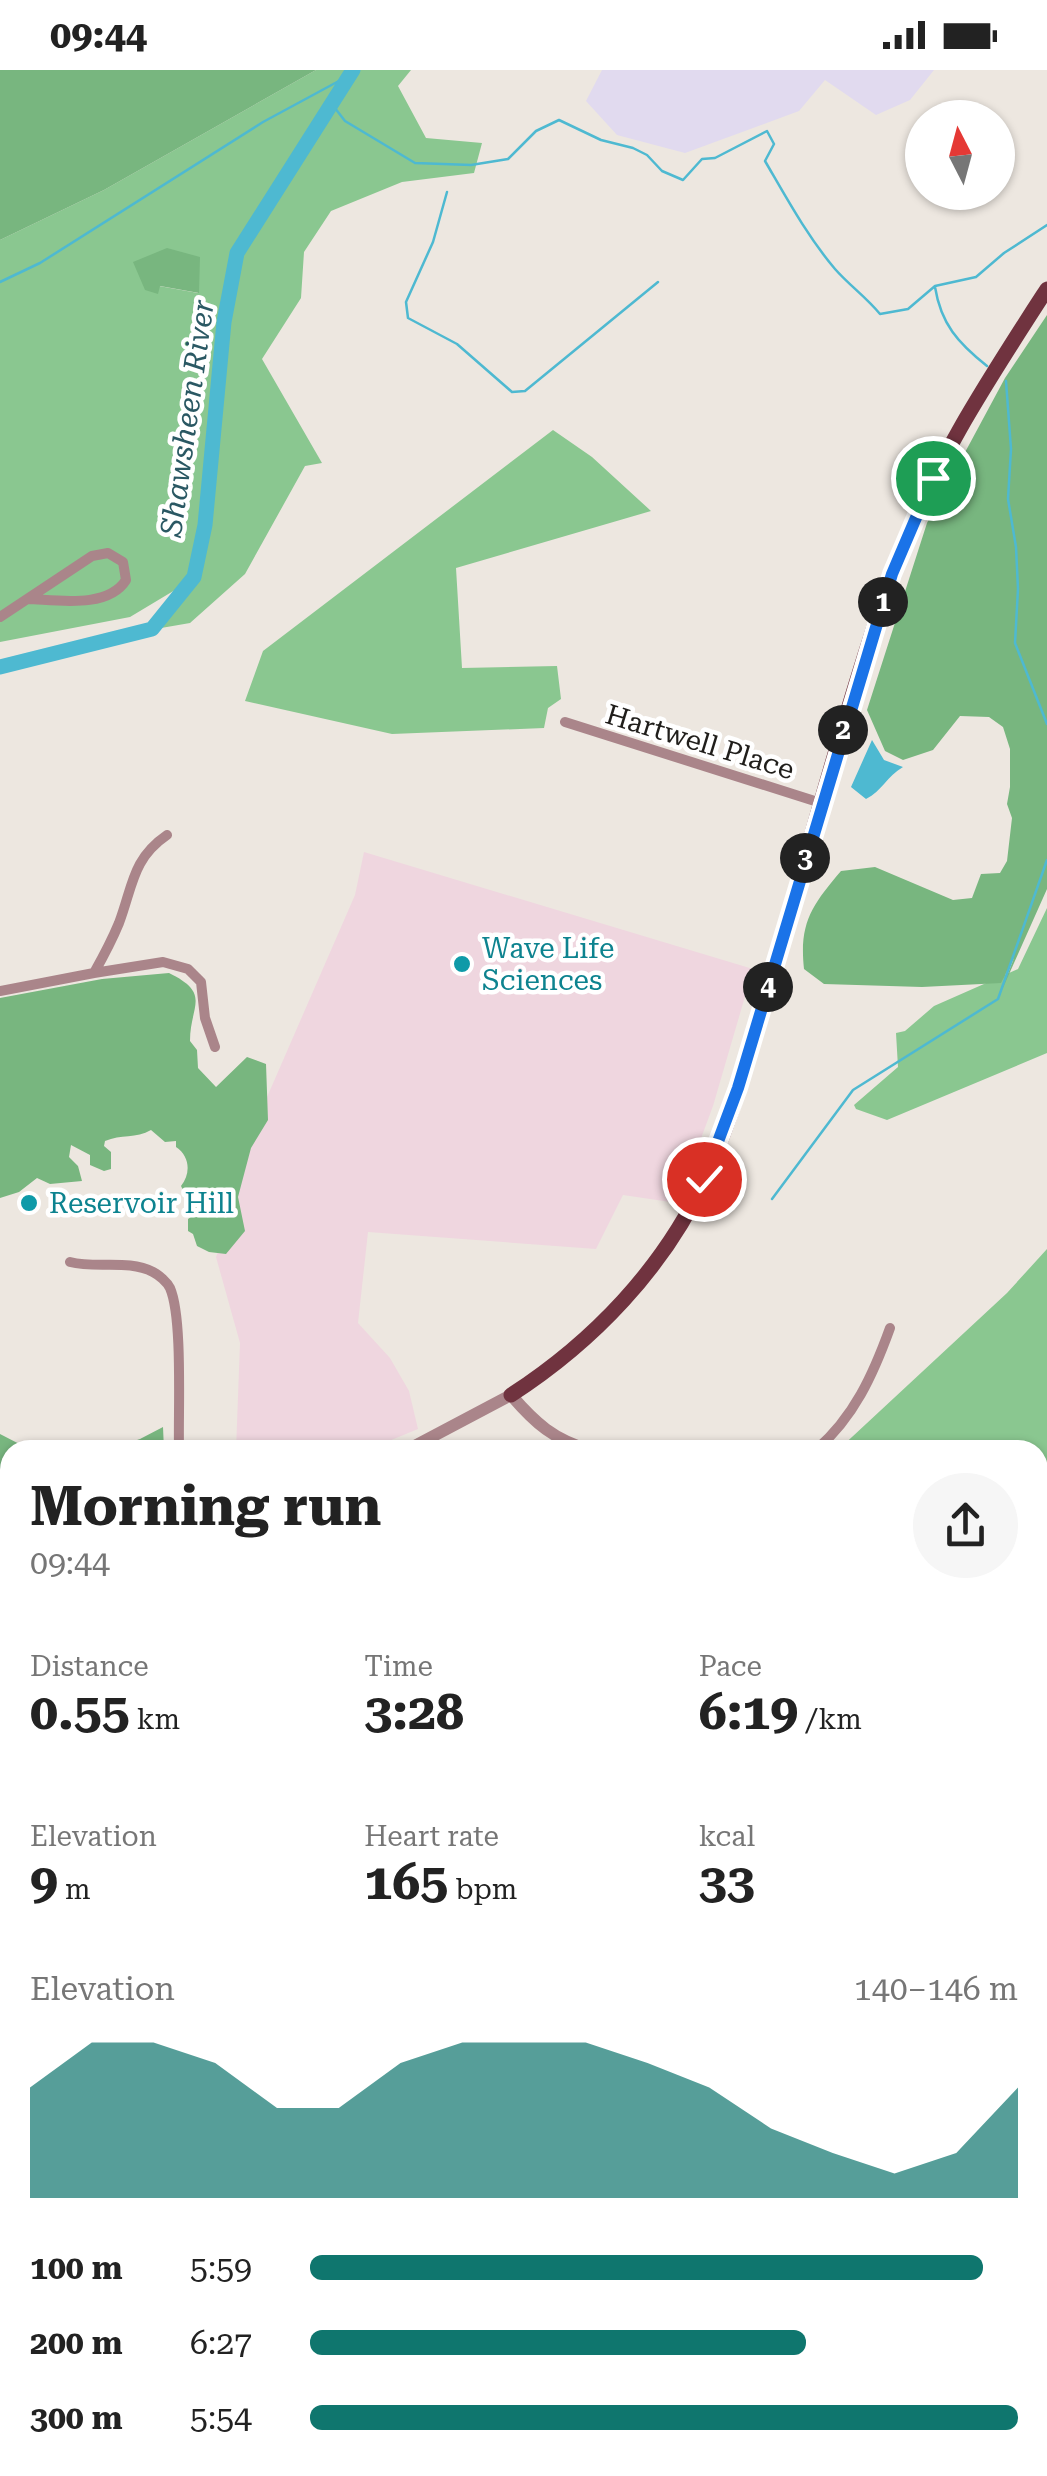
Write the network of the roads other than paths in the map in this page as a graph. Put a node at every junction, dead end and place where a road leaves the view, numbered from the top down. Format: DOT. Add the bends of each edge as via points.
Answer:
graph roads {
  1 [pos="1047,288"];
  2 [pos="28,600"];
  3 [pos="0,617"];
  4 [pos="565,722"];
  5 [pos="822,804"];
  6 [pos="167,834"];
  7 [pos="94,973"];
  8 [pos="0,990"];
  9 [pos="215,1046"];
  10 [pos="70,1262"];
  11 [pos="890,1328"];
  12 [pos="511,1395"];
  13 [pos="179,1440"];
  14 [pos="427,1440"];
  15 [pos="562,1440"];
  16 [pos="827,1440"];
  1 -- 5 [label="main road" via="970,408 915,514"];
  2 -- 2 [label="street" via="110,595 126,580 123,562 108,553 92,556"];
  2 -- 3 [label="street"];
  4 -- 5 [label="street, Hartwell Place"];
  5 -- 12 [label="main road" via="738,1088 704,1179 634,1287 558,1365"];
  6 -- 7 [label="street" via="132,876"];
  7 -- 8 [label="street"];
  7 -- 9 [label="street" via="162,962 188,969 201,982"];
  10 -- 13 [label="street" via="133,1265 170,1286"];
  11 -- 16 [label="street" via="859,1402"];
  12 -- 14 [label="street"];
  12 -- 15 [label="street"];
}
